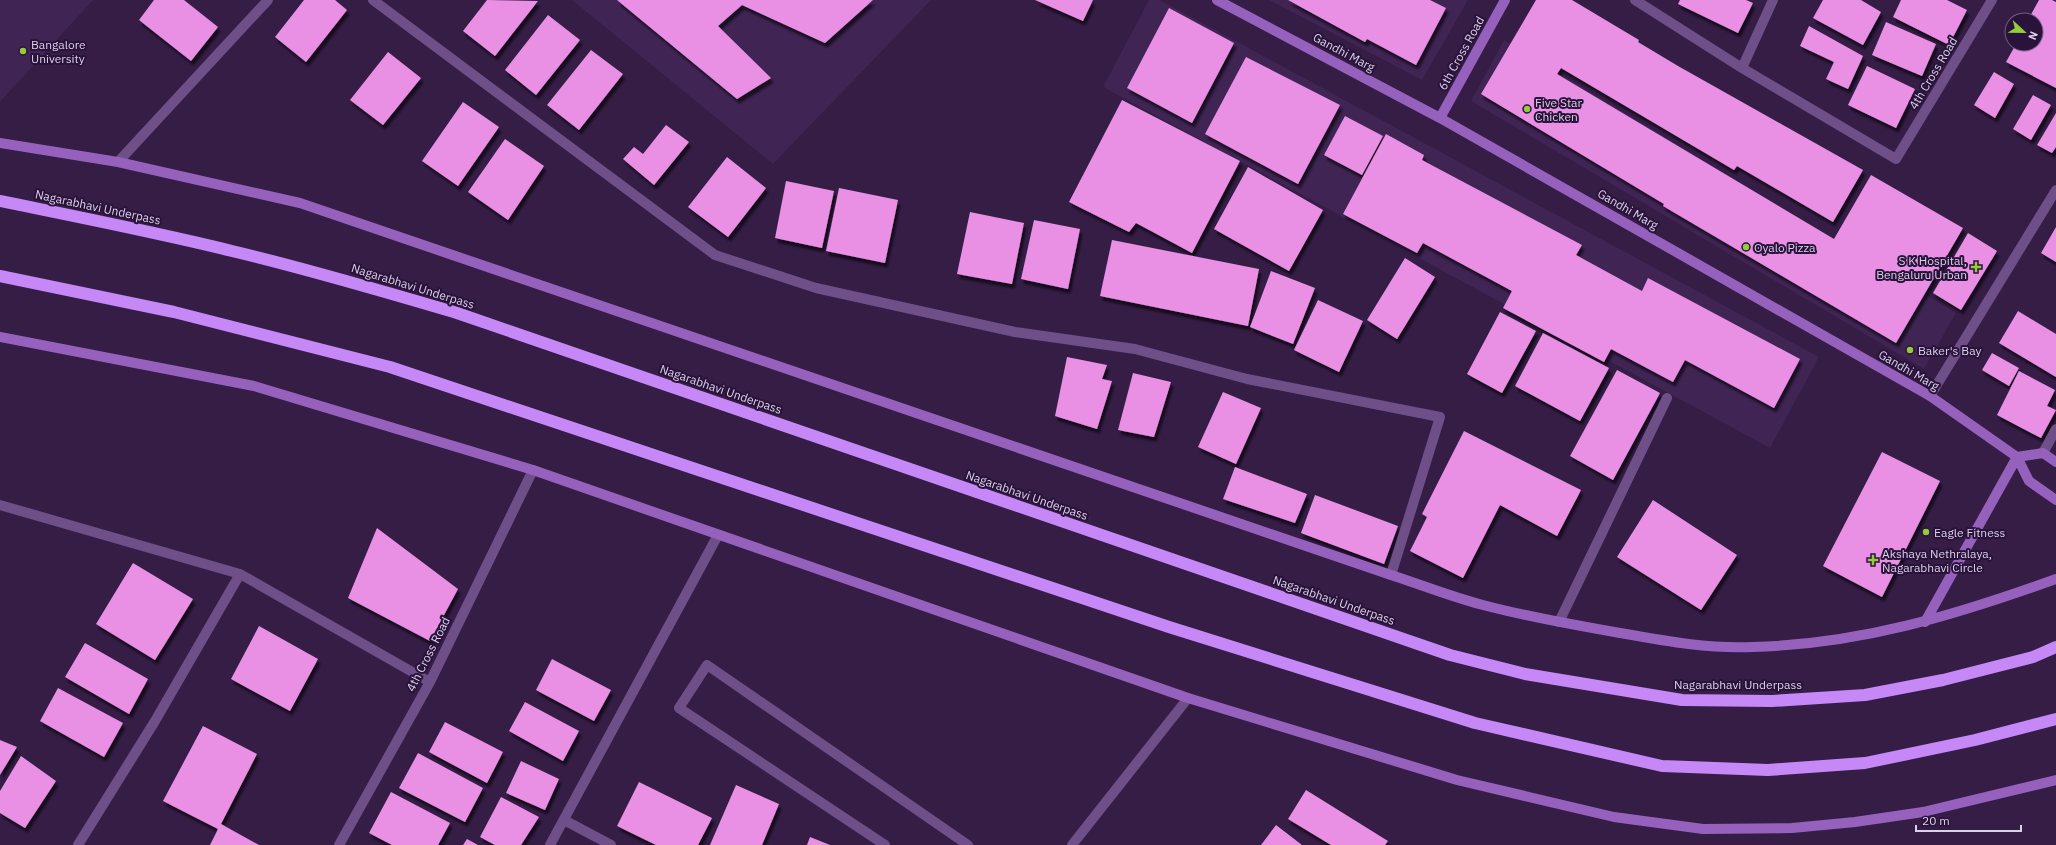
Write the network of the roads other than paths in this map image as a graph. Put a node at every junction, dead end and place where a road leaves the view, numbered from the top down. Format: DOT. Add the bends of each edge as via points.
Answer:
graph roads {
  1 [pos="268,0"];
  2 [pos="373,0"];
  3 [pos="1217,0"];
  4 [pos="1505,0"];
  5 [pos="1635,0"];
  6 [pos="1773,0"];
  7 [pos="1992,0"];
  8 [pos="1742,68"];
  9 [pos="1440,118"];
  10 [pos="0,143"];
  11 [pos="118,162"];
  12 [pos="2056,190"];
  13 [pos="0,201"];
  14 [pos="0,276"];
  15 [pos="0,337"];
  16 [pos="1930,396"];
  17 [pos="1667,398"];
  18 [pos="2056,429"];
  19 [pos="2043,453"];
  20 [pos="2017,457"];
  21 [pos="2056,462"];
  22 [pos="533,470"];
  23 [pos="2056,500"];
  24 [pos="0,505"];
  25 [pos="718,536"];
  26 [pos="240,574"];
  27 [pos="1391,575"];
  28 [pos="2056,579"];
  29 [pos="1559,622"];
  30 [pos="1925,622"];
  31 [pos="2056,647"];
  32 [pos="430,682"];
  33 [pos="1188,698"];
  34 [pos="2056,719"];
  35 [pos="2056,780"];
  36 [pos="564,820"];
  37 [pos="78,845"];
  38 [pos="339,845"];
  39 [pos="550,845"];
  40 [pos="611,845"];
  41 [pos="885,845"];
  42 [pos="968,845"];
  43 [pos="1072,845"];
  1 -- 11 [label="street"];
  2 -- 27 [label="street" via="715,255 816,288 1015,332 1135,349 1247,379 1440,417"];
  3 -- 9 [label="street, Gandhi Marg"];
  4 -- 9 [label="street, 6th Cross Road"];
  5 -- 8 [label="street"];
  6 -- 8 [label="street"];
  7 -- 8 [label="street, 4th Cross Road" via="1896,159"];
  9 -- 16 [label="street, Gandhi Marg"];
  10 -- 11 [label="street"];
  11 -- 27 [label="street" via="300,203"];
  12 -- 16 [label="street"];
  13 -- 31 [label="highway, Nagarabhavi Underpass" via="233,251 457,313 1450,655 1525,674 1682,700 1772,701 1865,695 1944,680 2033,656"];
  14 -- 34 [label="highway" via="174,312 390,367 1215,641 1474,723 1662,766 1768,770 1865,763 1975,740"];
  15 -- 22 [label="street" via="254,386"];
  16 -- 20 [label="street, Gandhi Marg"];
  17 -- 29 [label="street"];
  18 -- 19 [label="street"];
  19 -- 20 [label="street"];
  19 -- 21 [label="street"];
  20 -- 23 [label="street, Gandhi Marg" via="2029,481"];
  20 -- 30 [label="street"];
  22 -- 25 [label="street"];
  22 -- 32 [label="street, 4th Cross Road"];
  24 -- 26 [label="street"];
  25 -- 33 [label="street"];
  25 -- 36 [label="street"];
  26 -- 32 [label="street"];
  26 -- 37 [label="street" via="155,721"];
  27 -- 29 [label="street" via="1482,605"];
  28 -- 30 [label="street"];
  29 -- 30 [label="street" via="1690,646 1752,648 1854,637"];
  32 -- 38 [label="street, 4th Cross Road"];
  33 -- 35 [label="street" via="1457,780 1614,817 1703,828 1792,828 1863,821 1923,812"];
  33 -- 43 [label="street"];
  36 -- 39 [label="street"];
  36 -- 40 [label="street"];
  41 -- 42 [label="street" via="679,708 707,665"];
}
